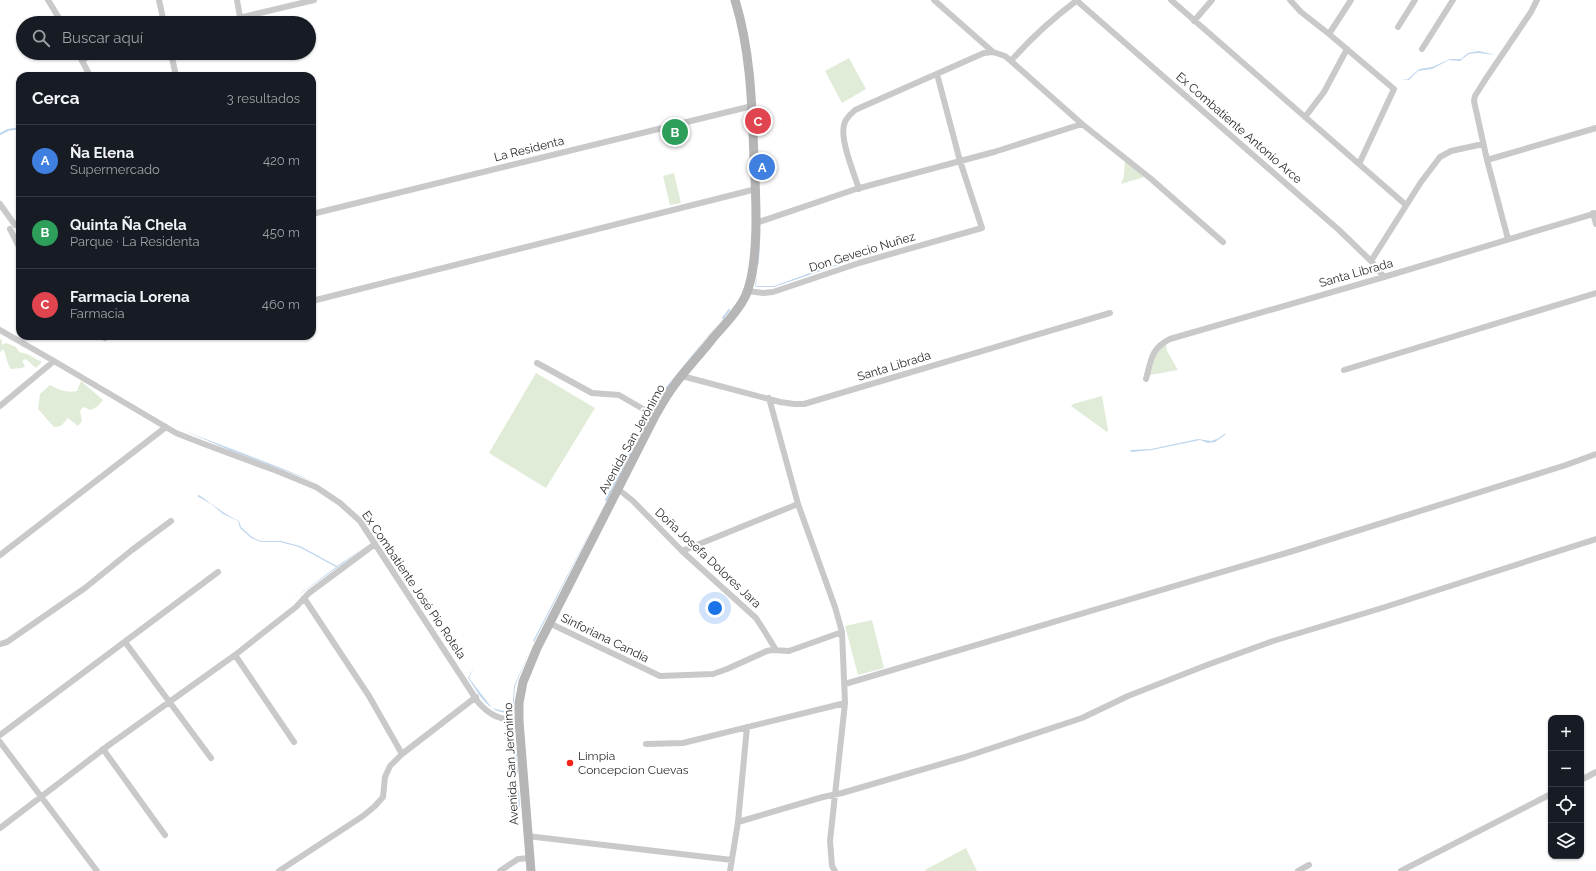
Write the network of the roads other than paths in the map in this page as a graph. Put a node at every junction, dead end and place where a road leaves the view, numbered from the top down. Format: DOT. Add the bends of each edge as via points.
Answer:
graph roads {
  1 [pos="48,0"];
  2 [pos="159,0"];
  3 [pos="237,0"];
  4 [pos="314,0"];
  5 [pos="735,0"];
  6 [pos="934,0"];
  7 [pos="1076,0"];
  8 [pos="1171,0"];
  9 [pos="1212,0"];
  10 [pos="1290,0"];
  11 [pos="1351,0"];
  12 [pos="1415,0"];
  13 [pos="1453,0"];
  14 [pos="1537,0"];
  15 [pos="58,16"];
  16 [pos="162,16"];
  17 [pos="240,16"];
  18 [pos="244,16"];
  19 [pos="1194,21"];
  20 [pos="1398,27"];
  21 [pos="1329,34"];
  22 [pos="1347,49"];
  23 [pos="1422,49"];
  24 [pos="993,52"];
  25 [pos="82,60"];
  26 [pos="173,60"];
  27 [pos="1011,61"];
  28 [pos="88,72"];
  29 [pos="175,72"];
  30 [pos="937,74"];
  31 [pos="752,106"];
  32 [pos="1305,117"];
  33 [pos="1082,124"];
  34 [pos="1596,128"];
  35 [pos="1483,144"];
  36 [pos="1487,160"];
  37 [pos="960,161"];
  38 [pos="1359,164"];
  39 [pos="756,189"];
  40 [pos="859,189"];
  41 [pos="0,204"];
  42 [pos="1406,205"];
  43 [pos="316,213"];
  44 [pos="1594,213"];
  45 [pos="756,223"];
  46 [pos="1596,224"];
  47 [pos="16,236"];
  48 [pos="1508,239"];
  49 [pos="1223,242"];
  50 [pos="1371,261"];
  51 [pos="1384,277"];
  52 [pos="748,291"];
  53 [pos="1596,293"];
  54 [pos="316,300"];
  55 [pos="1110,313"];
  56 [pos="0,330"];
  57 [pos="16,339"];
  58 [pos="18,340"];
  59 [pos="54,360"];
  60 [pos="537,363"];
  61 [pos="1344,370"];
  62 [pos="682,376"];
  63 [pos="1146,379"];
  64 [pos="769,398"];
  65 [pos="0,406"];
  66 [pos="655,416"];
  67 [pos="166,428"];
  68 [pos="1596,454"];
  69 [pos="618,489"];
  70 [pos="798,504"];
  71 [pos="171,521"];
  72 [pos="1596,539"];
  73 [pos="375,544"];
  74 [pos="682,551"];
  75 [pos="0,555"];
  76 [pos="218,572"];
  77 [pos="304,598"];
  78 [pos="550,623"];
  79 [pos="842,632"];
  80 [pos="125,642"];
  81 [pos="0,644"];
  82 [pos="776,650"];
  83 [pos="235,655"];
  84 [pos="845,684"];
  85 [pos="476,697"];
  86 [pos="169,702"];
  87 [pos="845,703"];
  88 [pos="519,721"];
  89 [pos="747,727"];
  90 [pos="0,734"];
  91 [pos="0,742"];
  92 [pos="294,742"];
  93 [pos="646,744"];
  94 [pos="103,749"];
  95 [pos="402,754"];
  96 [pos="210,758"];
  97 [pos="1596,772"];
  98 [pos="1584,778"];
  99 [pos="835,794"];
  100 [pos="41,796"];
  101 [pos="1548,796"];
  102 [pos="738,822"];
  103 [pos="0,828"];
  104 [pos="165,835"];
  105 [pos="527,836"];
  106 [pos="529,858"];
  107 [pos="732,860"];
  108 [pos="1309,865"];
  109 [pos="97,871"];
  110 [pos="279,871"];
  111 [pos="500,871"];
  112 [pos="531,871"];
  113 [pos="730,871"];
  114 [pos="835,871"];
  115 [pos="1298,871"];
  116 [pos="1401,871"];
  1 -- 15 [label="street"];
  2 -- 16 [label="street"];
  3 -- 17 [label="street"];
  4 -- 18 [label="street"];
  5 -- 31 [label="street, Avenida San Jerónimo" via="746,43"];
  6 -- 24 [label="street"];
  7 -- 27 [label="street" via="1052,18"];
  7 -- 50 [label="street, Ex Combatiente Antonio Arce" via="1339,230"];
  8 -- 19 [label="street"];
  9 -- 19 [label="street"];
  10 -- 21 [label="street"];
  11 -- 21 [label="street"];
  12 -- 20 [label="street"];
  13 -- 23 [label="street"];
  14 -- 35 [label="street" via="1475,96"];
  19 -- 32 [label="street"];
  21 -- 22 [label="street"];
  22 -- 32 [label="street" via="1324,92"];
  22 -- 38 [label="street" via="1394,89"];
  24 -- 27 [label="street"];
  24 -- 30 [label="street" via="984,53"];
  25 -- 28 [label="street"];
  26 -- 29 [label="street"];
  27 -- 33 [label="street"];
  30 -- 37 [label="street"];
  30 -- 40 [label="street" via="855,110 845,122 842,135"];
  31 -- 39 [label="street, Avenida San Jerónimo"];
  31 -- 43 [label="street, La Residenta"];
  32 -- 38 [label="street"];
  33 -- 37 [label="street"];
  33 -- 49 [label="street" via="1150,178"];
  34 -- 36 [label="street"];
  35 -- 36 [label="street"];
  35 -- 42 [label="street" via="1451,151 1440,157"];
  36 -- 48 [label="street"];
  37 -- 40 [label="street"];
  37 -- 52 [label="street, Don Gevecio Nuñez" via="982,228 859,263 772,292"];
  38 -- 42 [label="street"];
  39 -- 45 [label="street, Avenida San Jerónimo"];
  39 -- 54 [label="street"];
  40 -- 45 [label="street"];
  41 -- 47 [label="street"];
  42 -- 50 [label="street"];
  44 -- 46 [label="street"];
  44 -- 48 [label="street, Santa Librada"];
  45 -- 52 [label="street, Avenida San Jerónimo" via="752,275"];
  48 -- 51 [label="street, Santa Librada"];
  50 -- 51 [label="street, Ex Combatiente Antonio Arce"];
  51 -- 63 [label="street, Santa Librada" via="1170,339 1157,347"];
  52 -- 62 [label="street, Avenida San Jerónimo" via="738,308"];
  53 -- 61 [label="street"];
  55 -- 64 [label="street, Santa Librada" via="804,404"];
  56 -- 57 [label="street, Ex Combatiente José Pio Rotela"];
  58 -- 59 [label="street, Ex Combatiente José Pio Rotela"];
  59 -- 65 [label="street"];
  59 -- 67 [label="street, Ex Combatiente José Pio Rotela"];
  60 -- 66 [label="street" via="592,394 619,396"];
  62 -- 64 [label="street, Santa Librada"];
  62 -- 66 [label="street, Avenida San Jerónimo"];
  64 -- 70 [label="street"];
  66 -- 69 [label="street, Avenida San Jerónimo"];
  67 -- 73 [label="street, Ex Combatiente José Pio Rotela" via="316,487 350,511"];
  67 -- 75 [label="street"];
  68 -- 84 [label="street" via="1278,556"];
  69 -- 74 [label="street, Doña Josefa Dolores Jara"];
  69 -- 78 [label="street, Avenida San Jerónimo"];
  70 -- 74 [label="street"];
  70 -- 79 [label="street"];
  71 -- 81 [label="street" via="85,588"];
  72 -- 99 [label="street" via="1273,640 1135,693 1082,718 965,758"];
  73 -- 77 [label="street"];
  73 -- 85 [label="street, Ex Combatiente José Pio Rotela"];
  74 -- 82 [label="street, Doña Josefa Dolores Jara" via="756,618"];
  76 -- 80 [label="street"];
  77 -- 83 [label="street"];
  77 -- 95 [label="street" via="369,696"];
  78 -- 82 [label="street, Sinforiana Candía" via="660,676 712,674 767,651"];
  78 -- 88 [label="street, Avenida San Jerónimo" via="523,682"];
  79 -- 82 [label="street, Sinforiana Candía" via="789,651"];
  79 -- 84 [label="street"];
  80 -- 86 [label="street"];
  80 -- 90 [label="street"];
  83 -- 86 [label="street"];
  83 -- 92 [label="street"];
  84 -- 87 [label="street"];
  85 -- 88 [label="street, Ex Combatiente José Pio Rotela" via="495,717"];
  85 -- 95 [label="street"];
  86 -- 94 [label="street"];
  86 -- 96 [label="street"];
  87 -- 89 [label="street"];
  87 -- 99 [label="street"];
  88 -- 105 [label="street, Avenida San Jerónimo"];
  89 -- 93 [label="street" via="683,743"];
  89 -- 102 [label="street"];
  91 -- 100 [label="street"];
  94 -- 100 [label="street"];
  94 -- 104 [label="street"];
  95 -- 110 [label="street" via="387,771 382,797 375,806"];
  97 -- 98 [label="street"];
  99 -- 102 [label="street"];
  99 -- 114 [label="street" via="830,842 832,866"];
  100 -- 103 [label="street"];
  100 -- 109 [label="street"];
  101 -- 116 [label="street"];
  102 -- 107 [label="street"];
  105 -- 106 [label="street, Avenida San Jerónimo"];
  105 -- 107 [label="street"];
  106 -- 111 [label="street" via="518,859"];
  106 -- 112 [label="street, Avenida San Jerónimo"];
  107 -- 113 [label="street"];
  108 -- 115 [label="street"];
}
